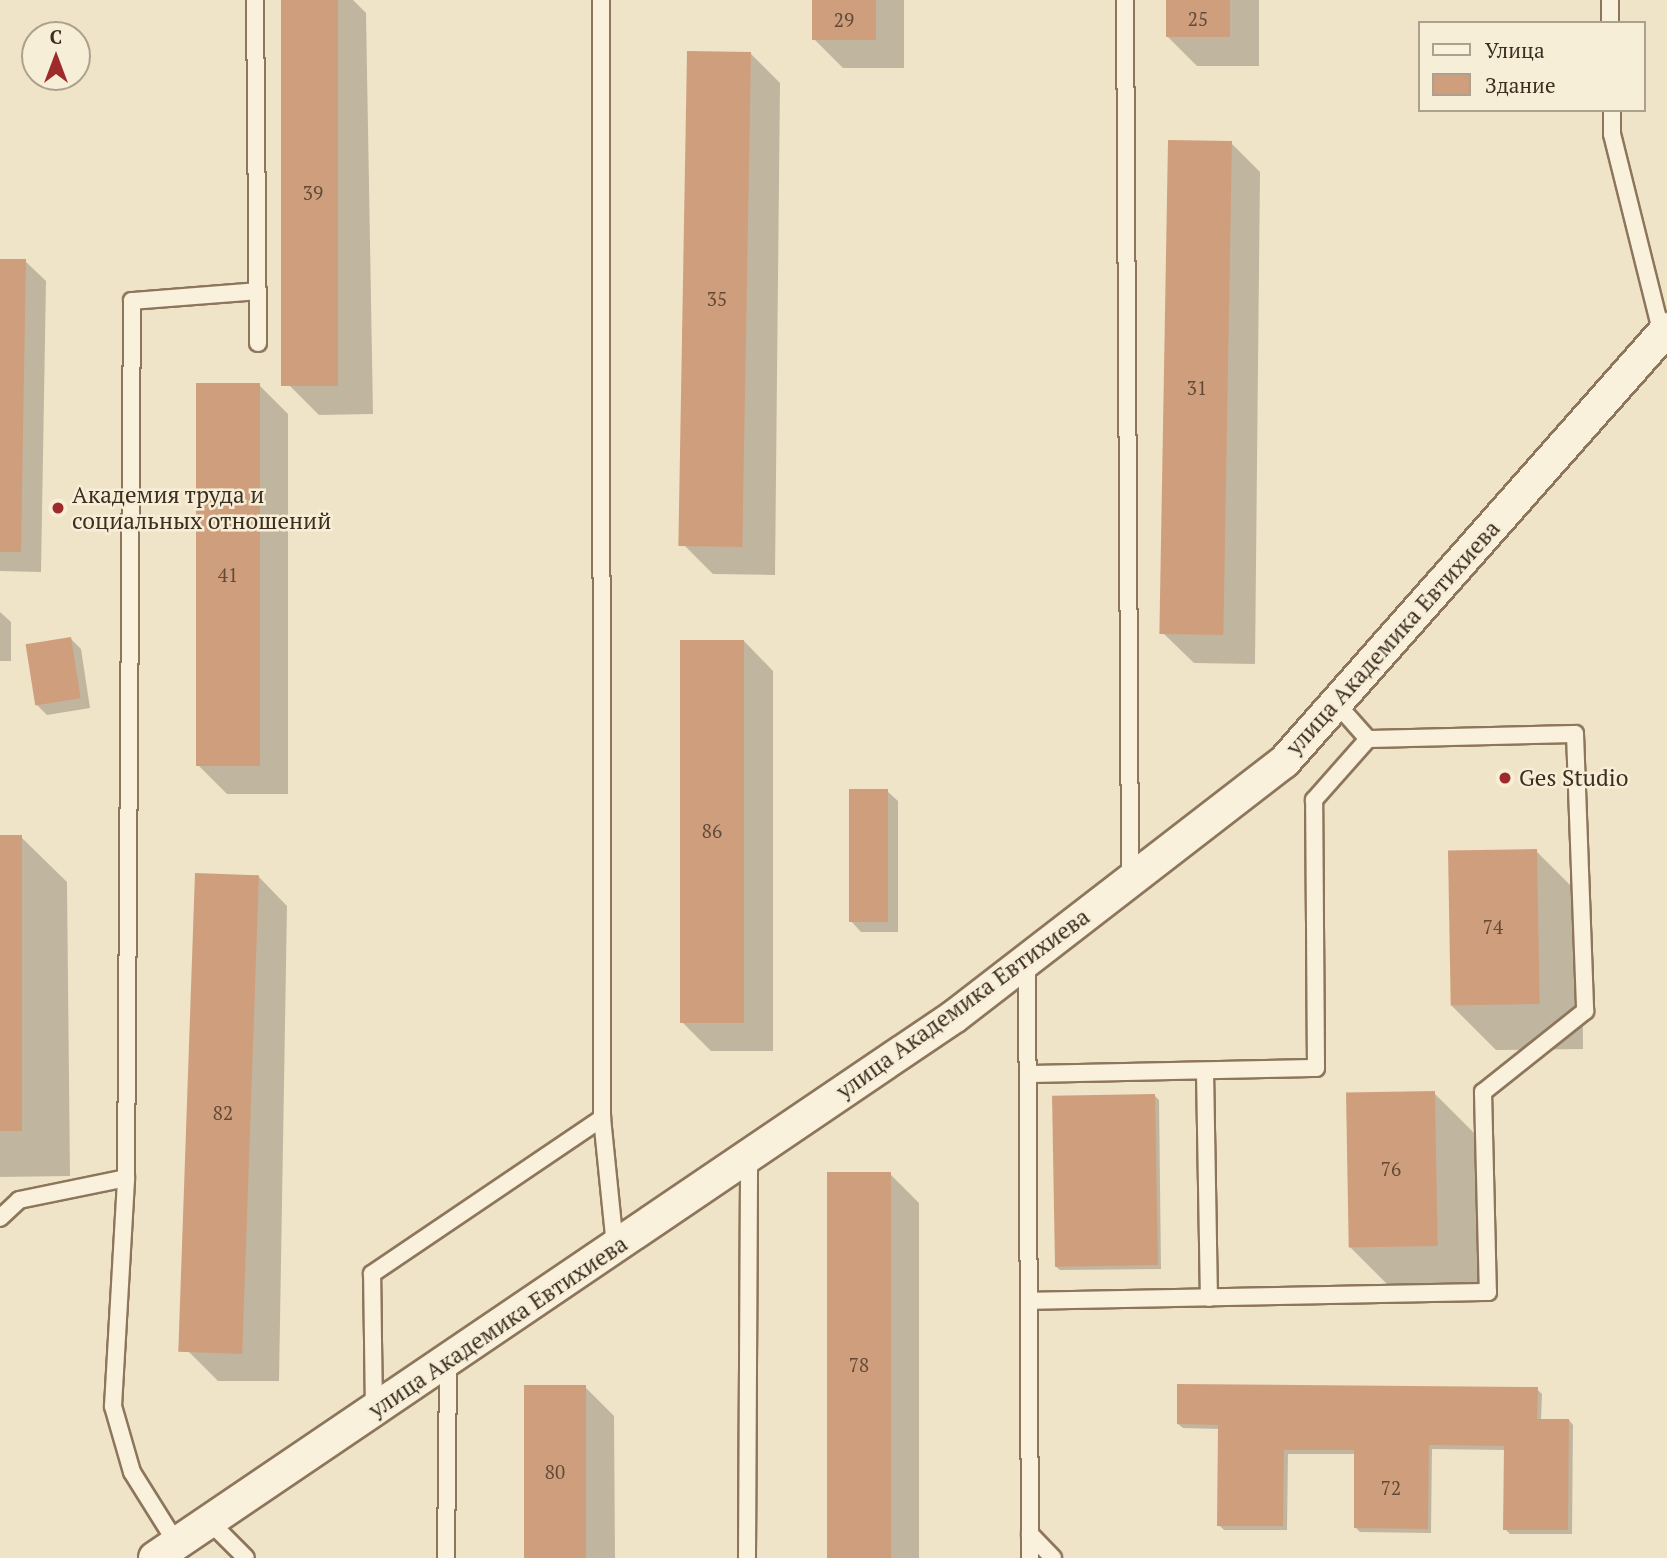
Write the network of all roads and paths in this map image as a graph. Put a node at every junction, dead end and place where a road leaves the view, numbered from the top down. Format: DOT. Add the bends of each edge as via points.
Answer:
graph roads {
  1 [pos="256,0"];
  2 [pos="601,0"];
  3 [pos="1125,0"];
  4 [pos="1610,0"];
  5 [pos="1610,21"];
  6 [pos="1612,112"];
  7 [pos="258,290"];
  8 [pos="1665,332"];
  9 [pos="258,343"];
  10 [pos="1336,703"];
  11 [pos="1368,739"];
  12 [pos="1130,881"];
  13 [pos="1027,960"];
  14 [pos="1205,1070"];
  15 [pos="1028,1073"];
  16 [pos="602,1118"];
  17 [pos="749,1156"];
  18 [pos="126,1178"];
  19 [pos="0,1217"];
  20 [pos="615,1248"];
  21 [pos="1209,1298"];
  22 [pos="1028,1301"];
  23 [pos="448,1361"];
  24 [pos="374,1411"];
  25 [pos="211,1523"];
  26 [pos="1030,1534"];
  27 [pos="166,1551"];
  28 [pos="246,1558"];
  29 [pos="446,1558"];
  30 [pos="747,1558"];
  31 [pos="1030,1558"];
  32 [pos="1053,1558"];
  1 -- 7 [label="lane"];
  2 -- 16 [label="lane"];
  3 -- 12 [label="lane"];
  4 -- 5 [label="lane"];
  6 -- 8 [label="lane" via="1612,134"];
  7 -- 9 [label="lane"];
  7 -- 18 [label="lane" via="132,301"];
  8 -- 10 [label="street, улица Академика Евтихиева"];
  10 -- 11 [label="lane"];
  10 -- 12 [label="street, улица Академика Евтихиева" via="1284,762"];
  11 -- 14 [label="lane" via="1314,800 1316,1068"];
  11 -- 21 [label="lane" via="1575,734 1585,1011 1483,1092 1488,1292"];
  12 -- 13 [label="street, улица Академика Евтихиева"];
  13 -- 15 [label="lane"];
  13 -- 17 [label="street, улица Академика Евтихиева" via="955,1016"];
  14 -- 15 [label="lane"];
  14 -- 21 [label="lane"];
  15 -- 22 [label="lane"];
  16 -- 20 [label="lane"];
  16 -- 24 [label="lane" via="372,1273"];
  17 -- 20 [label="street, улица Академика Евтихиева"];
  17 -- 30 [label="lane"];
  18 -- 19 [label="lane" via="19,1200"];
  18 -- 27 [label="lane" via="113,1406 132,1472"];
  20 -- 23 [label="street, улица Академика Евтихиева"];
  21 -- 22 [label="lane"];
  22 -- 26 [label="lane"];
  23 -- 24 [label="street, улица Академика Евтихиева"];
  23 -- 29 [label="lane"];
  24 -- 25 [label="street, улица Академика Евтихиева"];
  25 -- 27 [label="street, улица Академика Евтихиева"];
  25 -- 28 [label="lane"];
  26 -- 31 [label="lane"];
  26 -- 32 [label="lane"];
}
